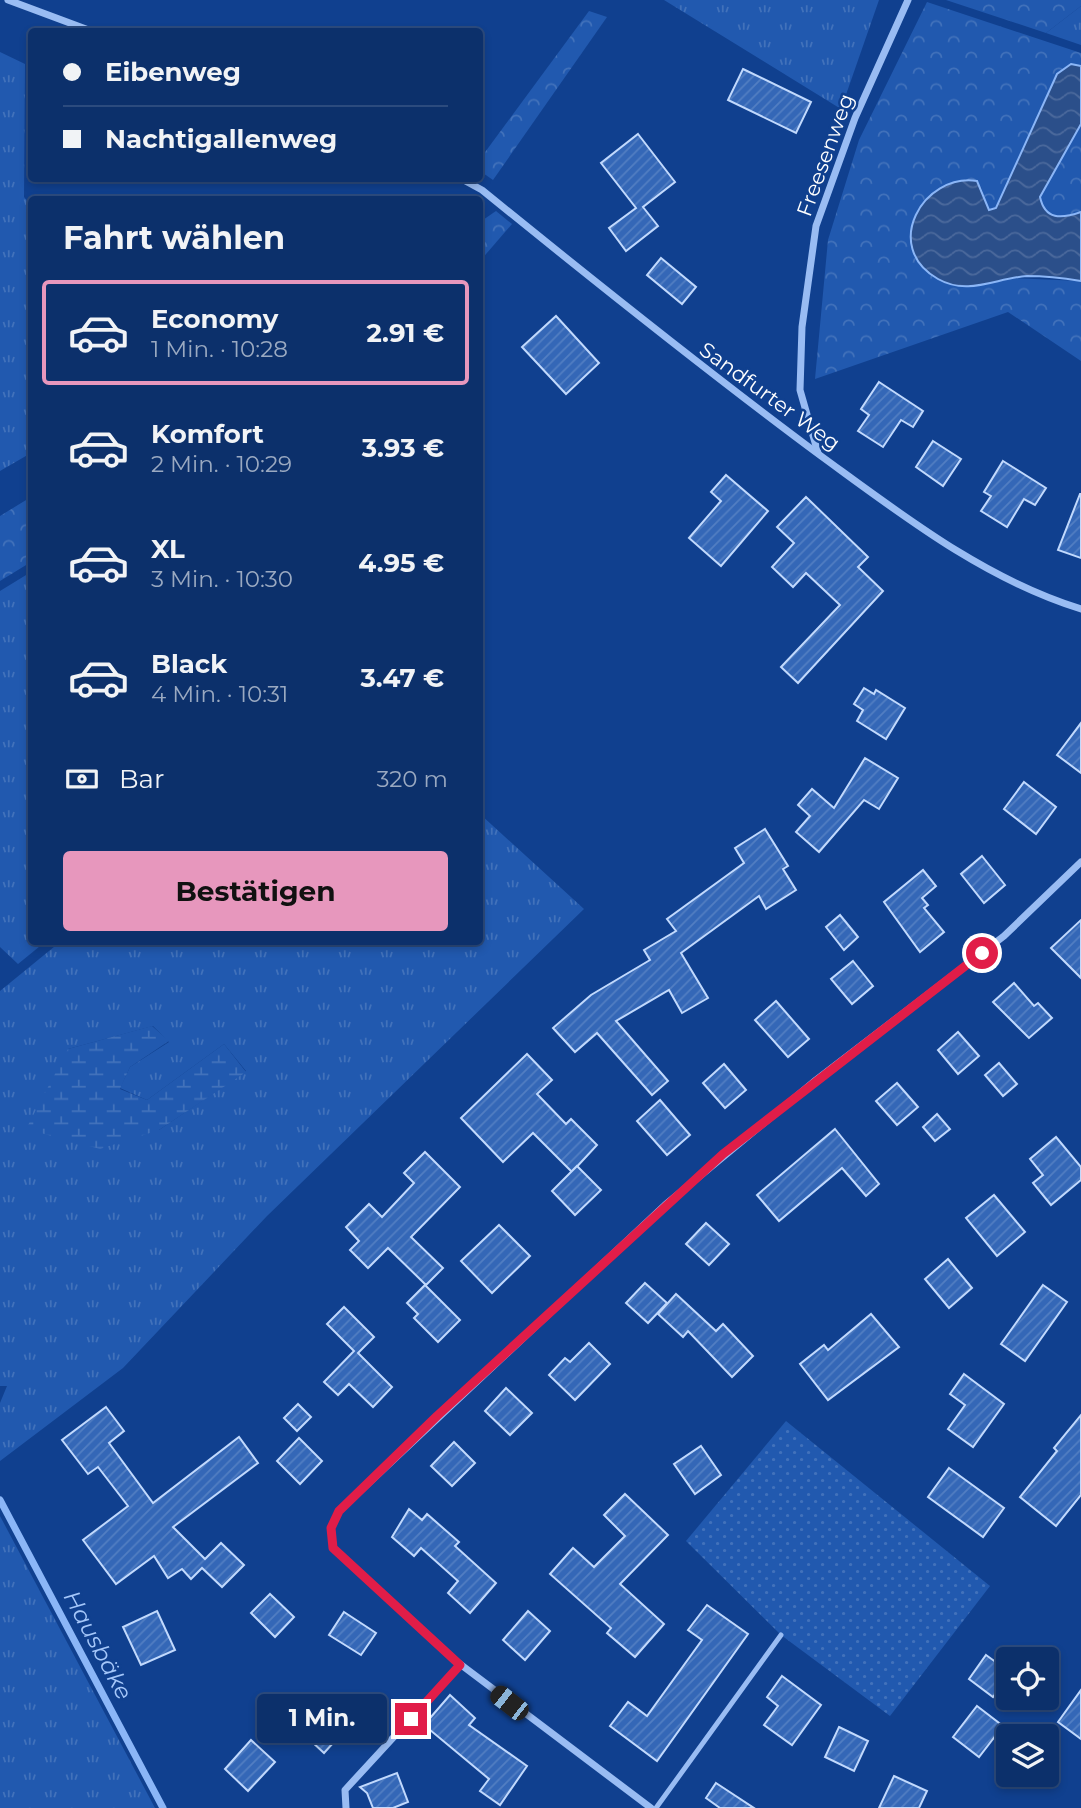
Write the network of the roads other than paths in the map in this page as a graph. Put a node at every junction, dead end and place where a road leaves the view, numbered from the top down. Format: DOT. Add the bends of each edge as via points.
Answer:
graph roads {
  1 [pos="8,0"];
  2 [pos="908,0"];
  3 [pos="83,28"];
  4 [pos="467,182"];
  5 [pos="818,454"];
  6 [pos="1081,608"];
  7 [pos="1081,862"];
  8 [pos="781,1635"];
  9 [pos="460,1665"];
  10 [pos="346,1808"];
  11 [pos="651,1808"];
  12 [pos="656,1808"];
  1 -- 3 [label="street"];
  2 -- 5 [label="street, Freesenweg" via="855,118 816,226 802,327 800,390"];
  4 -- 5 [label="street, Sandfurter Weg" via="671,345"];
  5 -- 6 [label="street, Sandfurter Weg" via="930,536 1046,598"];
  7 -- 9 [label="street" via="1004,936 723,1154 339,1511 331,1528 333,1548"];
  8 -- 12 [label="lane"];
  9 -- 10 [label="street" via="345,1790"];
  9 -- 11 [label="street"];
}
